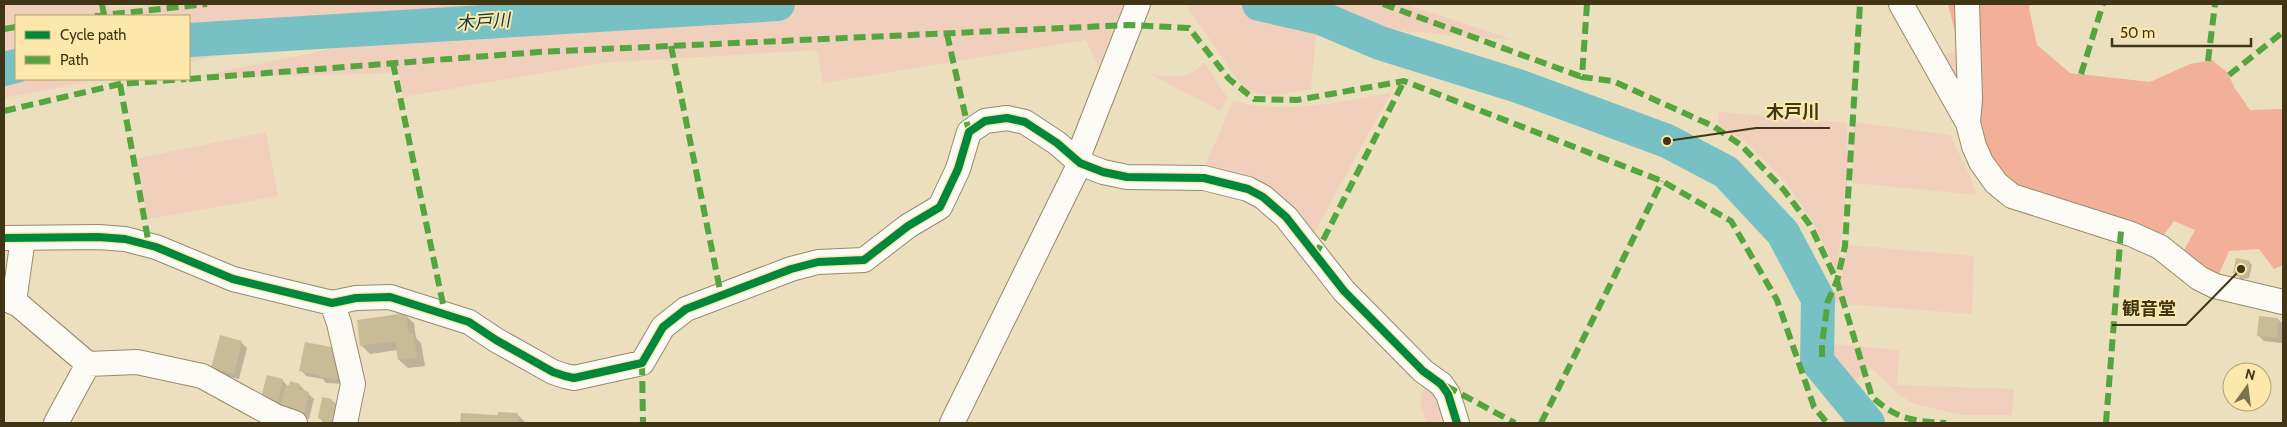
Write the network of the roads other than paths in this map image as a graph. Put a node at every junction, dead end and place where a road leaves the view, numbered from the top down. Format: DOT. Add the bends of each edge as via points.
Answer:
graph roads {
  1 [pos="1901,4"];
  2 [pos="1967,4"];
  3 [pos="1134,14"];
  4 [pos="1968,123"];
  5 [pos="1078,162"];
  6 [pos="13,238"];
  7 [pos="9,300"];
  8 [pos="332,302"];
  9 [pos="2283,302"];
  10 [pos="88,364"];
  11 [pos="1451,421"];
  12 [pos="56,423"];
  13 [pos="295,423"];
  14 [pos="345,423"];
  15 [pos="952,423"];
  1 -- 4 [label="street"];
  2 -- 4 [label="street"];
  3 -- 5 [label="street"];
  4 -- 9 [label="street" via="1981,162 1996,184 2012,196 2138,237 2160,247 2199,278 2215,286"];
  5 -- 8 [label="street" via="1057,143 1025,122 1007,118 986,121 969,132 958,169 940,207 908,226 864,260 818,262 791,268 686,309 663,327 642,362 574,378 553,372 469,322 390,297"];
  5 -- 11 [label="street" via="1127,177 1204,178 1248,189 1263,197 1286,217 1344,291 1422,371 1441,384 1448,394"];
  5 -- 15 [label="street"];
  6 -- 7 [label="street"];
  6 -- 8 [label="street" via="125,239 164,250 233,279"];
  7 -- 10 [label="street"];
  8 -- 14 [label="street" via="353,384"];
  10 -- 12 [label="street"];
  10 -- 13 [label="street" via="137,362 202,376"];
}
